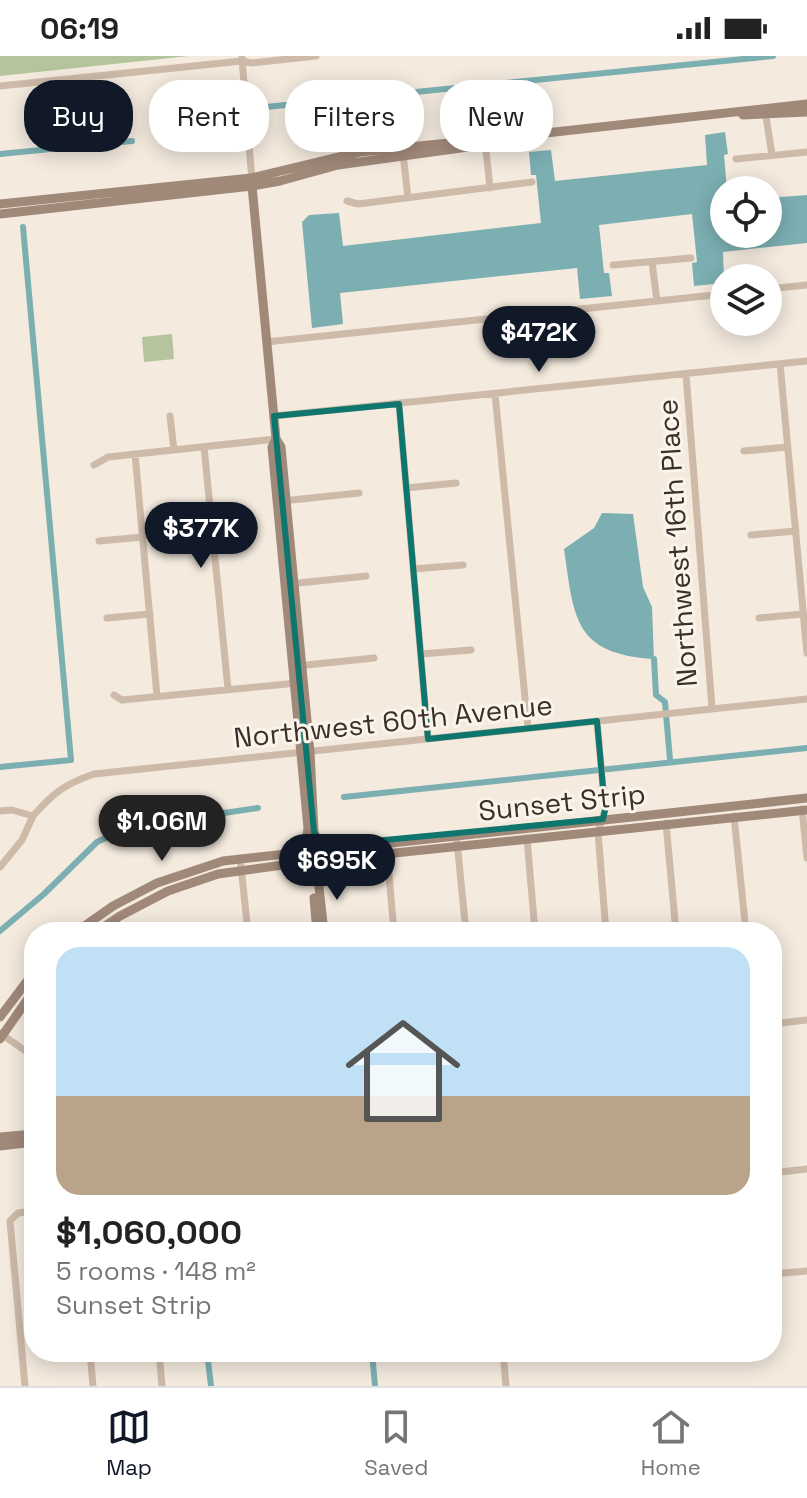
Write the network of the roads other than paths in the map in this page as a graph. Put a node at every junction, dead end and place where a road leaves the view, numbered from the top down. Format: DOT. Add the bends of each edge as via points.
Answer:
graph roads {
  1 [pos="188,56"];
  2 [pos="316,56"];
  3 [pos="245,58"];
  4 [pos="188,67"];
  5 [pos="0,86"];
  6 [pos="807,104"];
  7 [pos="766,112"];
  8 [pos="807,112"];
  9 [pos="553,133"];
  10 [pos="398,152"];
  11 [pos="403,152"];
  12 [pos="486,152"];
  13 [pos="807,152"];
  14 [pos="772,155"];
  15 [pos="736,159"];
  16 [pos="252,182"];
  17 [pos="532,182"];
  18 [pos="490,188"];
  19 [pos="408,198"];
  20 [pos="347,201"];
  21 [pos="0,204"];
  22 [pos="0,214"];
  23 [pos="691,258"];
  24 [pos="652,262"];
  25 [pos="613,265"];
  26 [pos="807,285"];
  27 [pos="782,288"];
  28 [pos="710,295"];
  29 [pos="657,301"];
  30 [pos="266,342"];
  31 [pos="807,361"];
  32 [pos="780,364"];
  33 [pos="686,374"];
  34 [pos="495,394"];
  35 [pos="399,404"];
  36 [pos="170,416"];
  37 [pos="274,416"];
  38 [pos="276,439"];
  39 [pos="204,447"];
  40 [pos="788,447"];
  41 [pos="174,450"];
  42 [pos="744,451"];
  43 [pos="135,454"];
  44 [pos="94,465"];
  45 [pos="456,483"];
  46 [pos="406,488"];
  47 [pos="359,493"];
  48 [pos="282,501"];
  49 [pos="796,531"];
  50 [pos="751,535"];
  51 [pos="143,537"];
  52 [pos="99,541"];
  53 [pos="463,565"];
  54 [pos="413,569"];
  55 [pos="366,576"];
  56 [pos="289,584"];
  57 [pos="150,614"];
  58 [pos="803,614"];
  59 [pos="107,618"];
  60 [pos="759,618"];
  61 [pos="471,650"];
  62 [pos="807,653"];
  63 [pos="421,654"];
  64 [pos="374,658"];
  65 [pos="298,666"];
  66 [pos="299,683"];
  67 [pos="228,689"];
  68 [pos="114,695"];
  69 [pos="157,696"];
  70 [pos="807,699"];
  71 [pos="712,708"];
  72 [pos="597,721"];
  73 [pos="528,728"];
  74 [pos="428,739"];
  75 [pos="306,752"];
  76 [pos="804,798"];
  77 [pos="805,810"];
  78 [pos="0,811"];
  79 [pos="734,811"];
  80 [pos="665,813"];
  81 [pos="33,816"];
  82 [pos="603,819"];
  83 [pos="666,824"];
  84 [pos="526,828"];
  85 [pos="598,832"];
  86 [pos="456,835"];
  87 [pos="527,839"];
  88 [pos="386,842"];
  89 [pos="321,846"];
  90 [pos="457,847"];
  91 [pos="304,848"];
  92 [pos="387,854"];
  93 [pos="240,858"];
  94 [pos="807,858"];
  95 [pos="323,864"];
  96 [pos="0,867"];
  97 [pos="306,867"];
  98 [pos="242,870"];
  99 [pos="123,899"];
  100 [pos="130,910"];
  101 [pos="90,922"];
  102 [pos="111,922"];
  103 [pos="247,922"];
  104 [pos="316,922"];
  105 [pos="323,922"];
  106 [pos="393,922"];
  107 [pos="465,922"];
  108 [pos="534,922"];
  109 [pos="605,922"];
  110 [pos="675,922"];
  111 [pos="745,922"];
  112 [pos="24,985"];
  113 [pos="24,1004"];
  114 [pos="0,1017"];
  115 [pos="807,1020"];
  116 [pos="782,1023"];
  117 [pos="1,1036"];
  118 [pos="24,1051"];
  119 [pos="24,1135"];
  120 [pos="0,1137"];
  121 [pos="24,1143"];
  122 [pos="0,1146"];
  123 [pos="807,1169"];
  124 [pos="782,1172"];
  125 [pos="24,1213"];
  126 [pos="807,1271"];
  127 [pos="782,1273"];
  128 [pos="91,1362"];
  129 [pos="160,1362"];
  130 [pos="504,1362"];
  131 [pos="25,1386"];
  132 [pos="93,1386"];
  133 [pos="162,1386"];
  134 [pos="506,1386"];
  1 -- 4 [label="street"];
  2 -- 3 [label="street" via="252,63"];
  3 -- 4 [label="street"];
  3 -- 16 [label="street"];
  4 -- 5 [label="street"];
  6 -- 7 [label="street"];
  7 -- 8 [label="street"];
  7 -- 9 [label="street"];
  7 -- 14 [label="street"];
  10 -- 16 [label="street" via="280,181"];
  11 -- 19 [label="street"];
  12 -- 18 [label="street"];
  13 -- 14 [label="street"];
  14 -- 15 [label="street"];
  16 -- 21 [label="street"];
  16 -- 22 [label="street"];
  16 -- 30 [label="street"];
  17 -- 18 [label="street"];
  18 -- 19 [label="street"];
  19 -- 20 [label="street"];
  23 -- 24 [label="street"];
  24 -- 25 [label="street"];
  24 -- 29 [label="street"];
  26 -- 27 [label="street"];
  28 -- 29 [label="street"];
  29 -- 30 [label="street"];
  30 -- 37 [label="street"];
  31 -- 32 [label="street"];
  32 -- 33 [label="street"];
  32 -- 40 [label="street"];
  33 -- 34 [label="street"];
  33 -- 71 [label="street, Northwest 16th Place"];
  34 -- 35 [label="street"];
  34 -- 73 [label="street"];
  35 -- 37 [label="street"];
  35 -- 46 [label="street"];
  36 -- 41 [label="street"];
  37 -- 38 [label="street"];
  38 -- 39 [label="street"];
  38 -- 48 [label="street" via="272,447"];
  39 -- 41 [label="street"];
  39 -- 67 [label="street"];
  40 -- 42 [label="street"];
  40 -- 49 [label="street"];
  41 -- 43 [label="street"];
  43 -- 44 [label="street" via="108,457"];
  43 -- 51 [label="street"];
  45 -- 46 [label="street"];
  46 -- 54 [label="street"];
  47 -- 48 [label="street"];
  48 -- 56 [label="street"];
  49 -- 50 [label="street"];
  49 -- 58 [label="street"];
  51 -- 52 [label="street"];
  51 -- 57 [label="street"];
  53 -- 54 [label="street"];
  54 -- 63 [label="street"];
  55 -- 56 [label="street"];
  56 -- 65 [label="street"];
  57 -- 59 [label="street"];
  57 -- 69 [label="street"];
  58 -- 60 [label="street"];
  58 -- 62 [label="street"];
  61 -- 63 [label="street"];
  63 -- 74 [label="street"];
  64 -- 65 [label="street"];
  65 -- 66 [label="street"];
  66 -- 67 [label="street"];
  66 -- 75 [label="street"];
  67 -- 69 [label="street"];
  68 -- 69 [label="street" via="122,700"];
  70 -- 71 [label="street, Northwest 60th Avenue"];
  71 -- 72 [label="street, Northwest 60th Avenue"];
  72 -- 73 [label="street, Northwest 60th Avenue"];
  72 -- 82 [label="street"];
  73 -- 74 [label="street, Northwest 60th Avenue"];
  74 -- 75 [label="street, Northwest 60th Avenue"];
  75 -- 81 [label="street, Northwest 60th Avenue" via="94,774 51,794"];
  75 -- 89 [label="street" via="314,830"];
  75 -- 91 [label="street"];
  76 -- 77 [label="street"];
  76 -- 79 [label="street, Sunset Strip"];
  77 -- 79 [label="street, Sunset Strip"];
  77 -- 94 [label="street"];
  78 -- 81 [label="street"];
  79 -- 80 [label="street, Sunset Strip"];
  79 -- 83 [label="street, Sunset Strip"];
  79 -- 111 [label="street"];
  80 -- 82 [label="street, Sunset Strip"];
  80 -- 83 [label="street"];
  81 -- 96 [label="street, Northwest 60th Avenue"];
  82 -- 84 [label="street, Sunset Strip"];
  82 -- 85 [label="street"];
  83 -- 85 [label="street, Sunset Strip"];
  83 -- 110 [label="street"];
  84 -- 86 [label="street, Sunset Strip"];
  84 -- 87 [label="street"];
  85 -- 87 [label="street, Sunset Strip"];
  85 -- 109 [label="street"];
  86 -- 88 [label="street, Sunset Strip"];
  86 -- 90 [label="street"];
  87 -- 90 [label="street, Sunset Strip"];
  87 -- 108 [label="street"];
  88 -- 89 [label="street, Sunset Strip"];
  88 -- 92 [label="street"];
  89 -- 91 [label="street"];
  89 -- 95 [label="street" via="327,856"];
  90 -- 92 [label="street, Sunset Strip"];
  90 -- 107 [label="street"];
  91 -- 93 [label="street"];
  91 -- 97 [label="street" via="301,858"];
  92 -- 95 [label="street, Sunset Strip"];
  92 -- 106 [label="street"];
  93 -- 98 [label="street"];
  93 -- 99 [label="street" via="188,871"];
  95 -- 97 [label="street"];
  95 -- 105 [label="street" via="318,878"];
  97 -- 98 [label="street"];
  97 -- 104 [label="street"];
  98 -- 100 [label="street" via="190,883"];
  98 -- 103 [label="street"];
  99 -- 100 [label="street"];
  99 -- 101 [label="street"];
  100 -- 102 [label="street"];
  112 -- 114 [label="street"];
  113 -- 117 [label="street"];
  115 -- 116 [label="street"];
  117 -- 118 [label="street"];
  119 -- 120 [label="street"];
  121 -- 122 [label="street"];
  123 -- 124 [label="street"];
  125 -- 131 [label="street" via="10,1221"];
  126 -- 127 [label="street"];
  128 -- 132 [label="street"];
  129 -- 133 [label="street"];
  130 -- 134 [label="street"];
}
